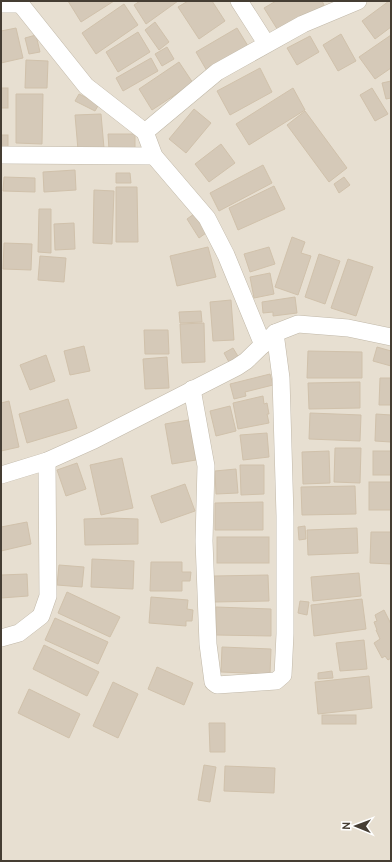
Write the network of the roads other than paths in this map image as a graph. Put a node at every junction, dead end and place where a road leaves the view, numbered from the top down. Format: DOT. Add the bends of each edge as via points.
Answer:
graph roads {
  1 [pos="239,1"];
  2 [pos="358,1"];
  3 [pos="19,2"];
  4 [pos="1,4"];
  5 [pos="266,43"];
  6 [pos="145,132"];
  7 [pos="1,155"];
  8 [pos="154,156"];
  9 [pos="275,334"];
  10 [pos="391,337"];
  11 [pos="263,345"];
  12 [pos="192,389"];
  13 [pos="47,462"];
  14 [pos="1,475"];
  15 [pos="1,638"];
  1 -- 5 [label="street"];
  2 -- 5 [label="street"];
  3 -- 4 [label="street"];
  3 -- 6 [label="street" via="86,86"];
  5 -- 6 [label="street" via="216,72"];
  6 -- 8 [label="street"];
  7 -- 8 [label="street"];
  8 -- 11 [label="street" via="207,218 226,255"];
  9 -- 10 [label="street" via="298,324 348,328"];
  9 -- 11 [label="street"];
  9 -- 12 [label="street" via="281,378 285,516 283,675 276,681 217,685 213,682 208,644 204,540 206,466"];
  11 -- 12 [label="street" via="237,367"];
  12 -- 13 [label="street"];
  13 -- 14 [label="street"];
  13 -- 15 [label="street" via="48,596 41,616 19,633"];
}
